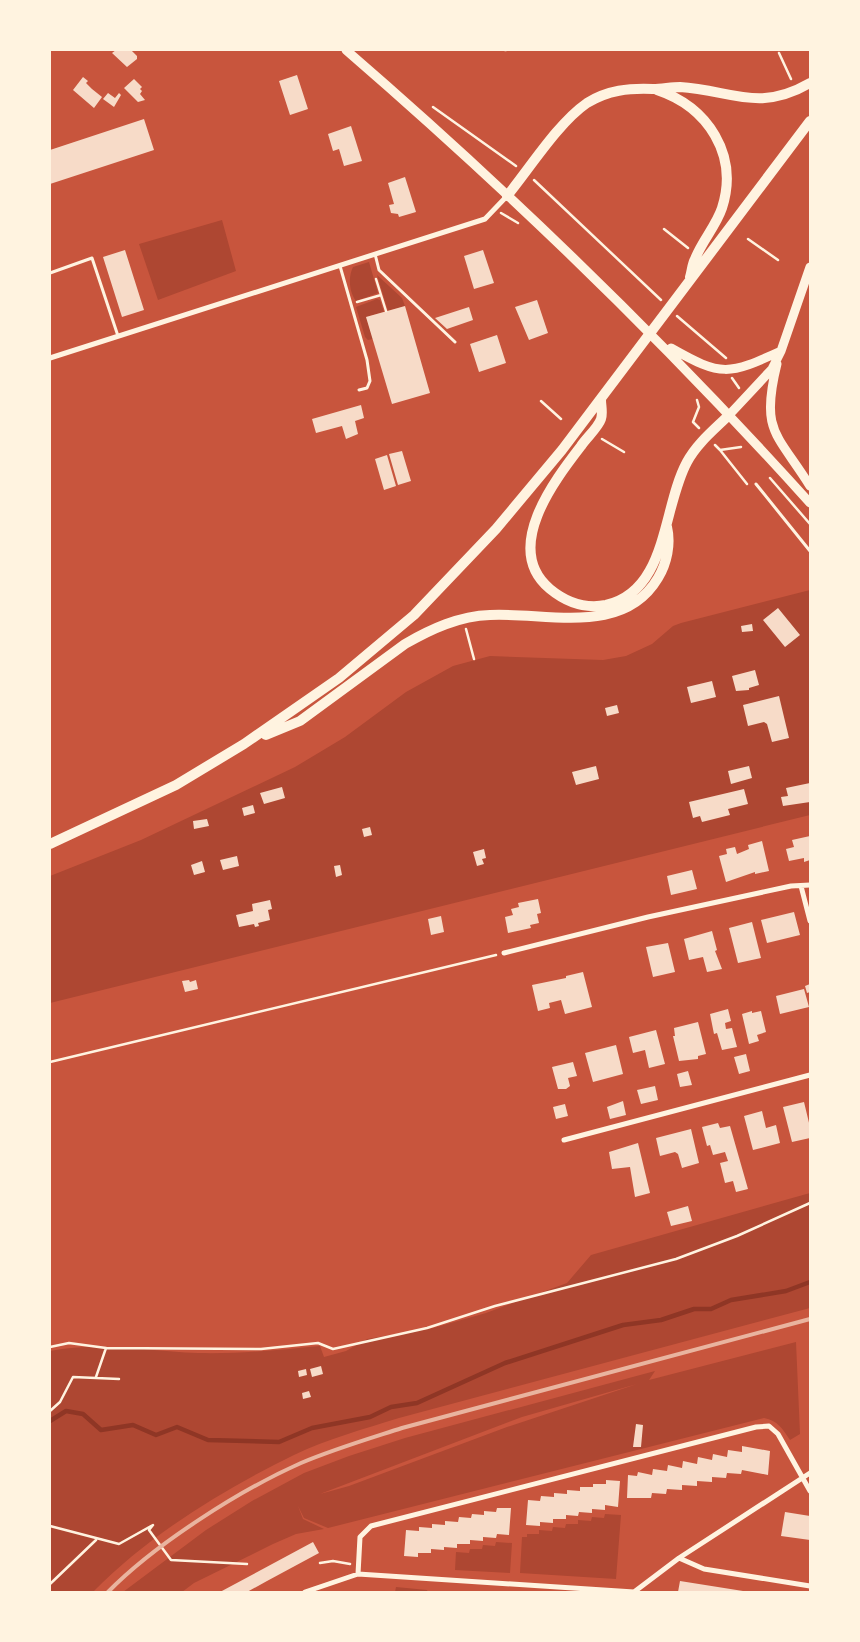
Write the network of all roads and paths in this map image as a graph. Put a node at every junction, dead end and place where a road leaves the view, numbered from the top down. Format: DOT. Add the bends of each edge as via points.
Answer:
graph roads {
  1 [pos="346,50"];
  2 [pos="779,53"];
  3 [pos="792,82"];
  4 [pos="810,82"];
  5 [pos="654,89"];
  6 [pos="433,107"];
  7 [pos="810,120"];
  8 [pos="525,174"];
  9 [pos="507,196"];
  10 [pos="496,210"];
  11 [pos="525,226"];
  12 [pos="664,229"];
  13 [pos="748,239"];
  14 [pos="690,249"];
  15 [pos="372,255"];
  16 [pos="778,260"];
  17 [pos="340,266"];
  18 [pos="810,267"];
  19 [pos="50,273"];
  20 [pos="688,284"];
  21 [pos="381,295"];
  22 [pos="351,304"];
  23 [pos="666,305"];
  24 [pos="386,311"];
  25 [pos="673,312"];
  26 [pos="118,336"];
  27 [pos="455,342"];
  28 [pos="662,344"];
  29 [pos="781,351"];
  30 [pos="50,358"];
  31 [pos="732,370"];
  32 [pos="360,390"];
  33 [pos="697,396"];
  34 [pos="747,398"];
  35 [pos="602,399"];
  36 [pos="540,400"];
  37 [pos="730,414"];
  38 [pos="561,419"];
  39 [pos="600,437"];
  40 [pos="706,437"];
  41 [pos="720,450"];
  42 [pos="746,451"];
  43 [pos="624,452"];
  44 [pos="766,473"];
  45 [pos="756,484"];
  46 [pos="810,486"];
  47 [pos="763,493"];
  48 [pos="810,503"];
  49 [pos="810,524"];
  50 [pos="667,527"];
  51 [pos="810,551"];
  52 [pos="466,629"];
  53 [pos="474,659"];
  54 [pos="244,744"];
  55 [pos="50,844"];
  56 [pos="810,885"];
  57 [pos="801,886"];
  58 [pos="810,922"];
  59 [pos="504,953"];
  60 [pos="50,1062"];
  61 [pos="810,1075"];
  62 [pos="564,1140"];
  63 [pos="810,1203"];
  64 [pos="50,1347"];
  65 [pos="106,1348"];
  66 [pos="96,1376"];
  67 [pos="119,1379"];
  68 [pos="50,1410"];
  69 [pos="810,1473"];
  70 [pos="803,1476"];
  71 [pos="810,1491"];
  72 [pos="50,1526"];
  73 [pos="96,1540"];
  74 [pos="678,1558"];
  75 [pos="320,1563"];
  76 [pos="247,1564"];
  77 [pos="358,1567"];
  78 [pos="358,1574"];
  79 [pos="50,1584"];
  80 [pos="532,1585"];
  81 [pos="810,1586"];
  82 [pos="305,1592"];
  83 [pos="531,1592"];
  84 [pos="634,1592"];
  1 -- 9 [label="main road"];
  2 -- 3 [label="path"];
  4 -- 5 [label="main road" via="790,92 762,98 733,97 680,87"];
  5 -- 8 [label="main road" via="622,90 588,103 569,118"];
  5 -- 20 [label="main road" via="679,99 700,115 717,137 726,163 722,209 695,259"];
  6 -- 8 [label="path"];
  7 -- 20 [label="main road"];
  8 -- 9 [label="main road"];
  8 -- 23 [label="path"];
  9 -- 10 [label="street"];
  9 -- 28 [label="main road"];
  10 -- 11 [label="path"];
  10 -- 15 [label="street" via="485,219"];
  12 -- 14 [label="path"];
  13 -- 16 [label="path"];
  15 -- 17 [label="street"];
  15 -- 21 [label="path"];
  15 -- 27 [label="lane" via="379,270"];
  17 -- 22 [label="lane"];
  17 -- 26 [label="street"];
  18 -- 29 [label="main road"];
  19 -- 26 [label="lane" via="92,258"];
  20 -- 35 [label="main road"];
  21 -- 22 [label="path"];
  21 -- 24 [label="path"];
  22 -- 32 [label="lane" via="370,380 367,388"];
  25 -- 31 [label="path" via="731,361"];
  26 -- 30 [label="street"];
  28 -- 31 [label="main road" via="702,366"];
  28 -- 37 [label="main road"];
  29 -- 31 [label="main road"];
  29 -- 34 [label="main road" via="772,368"];
  29 -- 46 [label="main road" via="771,390 771,422 780,444"];
  31 -- 34 [label="path" via="733,382"];
  33 -- 40 [label="path" via="699,407 693,422"];
  34 -- 37 [label="main road"];
  35 -- 50 [label="main road" via="601,419 557,477 538,514 531,540 536,570 548,588 578,605 617,602 628,597 649,574"];
  35 -- 54 [label="main road" via="496,529 420,609 339,678"];
  36 -- 38 [label="path"];
  37 -- 40 [label="main road"];
  37 -- 48 [label="main road"];
  39 -- 43 [label="path"];
  40 -- 41 [label="path"];
  40 -- 50 [label="main road" via="688,461 674,493"];
  41 -- 42 [label="path" via="740,446"];
  41 -- 47 [label="path" via="746,482"];
  44 -- 49 [label="path"];
  45 -- 47 [label="lane"];
  47 -- 51 [label="lane"];
  50 -- 54 [label="main road" via="669,545 661,573 648,593 626,610 605,616 489,615 453,621 404,644 300,721"];
  52 -- 53 [label="path"];
  54 -- 55 [label="main road" via="176,785"];
  56 -- 57 [label="street"];
  57 -- 58 [label="street"];
  57 -- 59 [label="street" via="648,917"];
  59 -- 60 [label="path"];
  61 -- 62 [label="street"];
  63 -- 65 [label="path" via="676,1259 495,1306 427,1328 333,1349 318,1343 261,1349"];
  64 -- 65 [label="path" via="70,1343"];
  65 -- 66 [label="path"];
  66 -- 67 [label="path"];
  66 -- 68 [label="path" via="73,1376 60,1402"];
  69 -- 70 [label="street"];
  70 -- 71 [label="street"];
  70 -- 74 [label="street"];
  70 -- 77 [label="street" via="778,1434 770,1426 756,1427 371,1526 360,1537"];
  72 -- 73 [label="path"];
  73 -- 76 [label="path" via="119,1544 153,1525 148,1530 171,1560"];
  73 -- 79 [label="path"];
  74 -- 81 [label="street" via="704,1569"];
  74 -- 84 [label="street"];
  75 -- 77 [label="path" via="344,1561"];
  77 -- 78 [label="street"];
  78 -- 80 [label="street"];
  78 -- 82 [label="street"];
  80 -- 83 [label="street"];
  80 -- 84 [label="street"];
}
